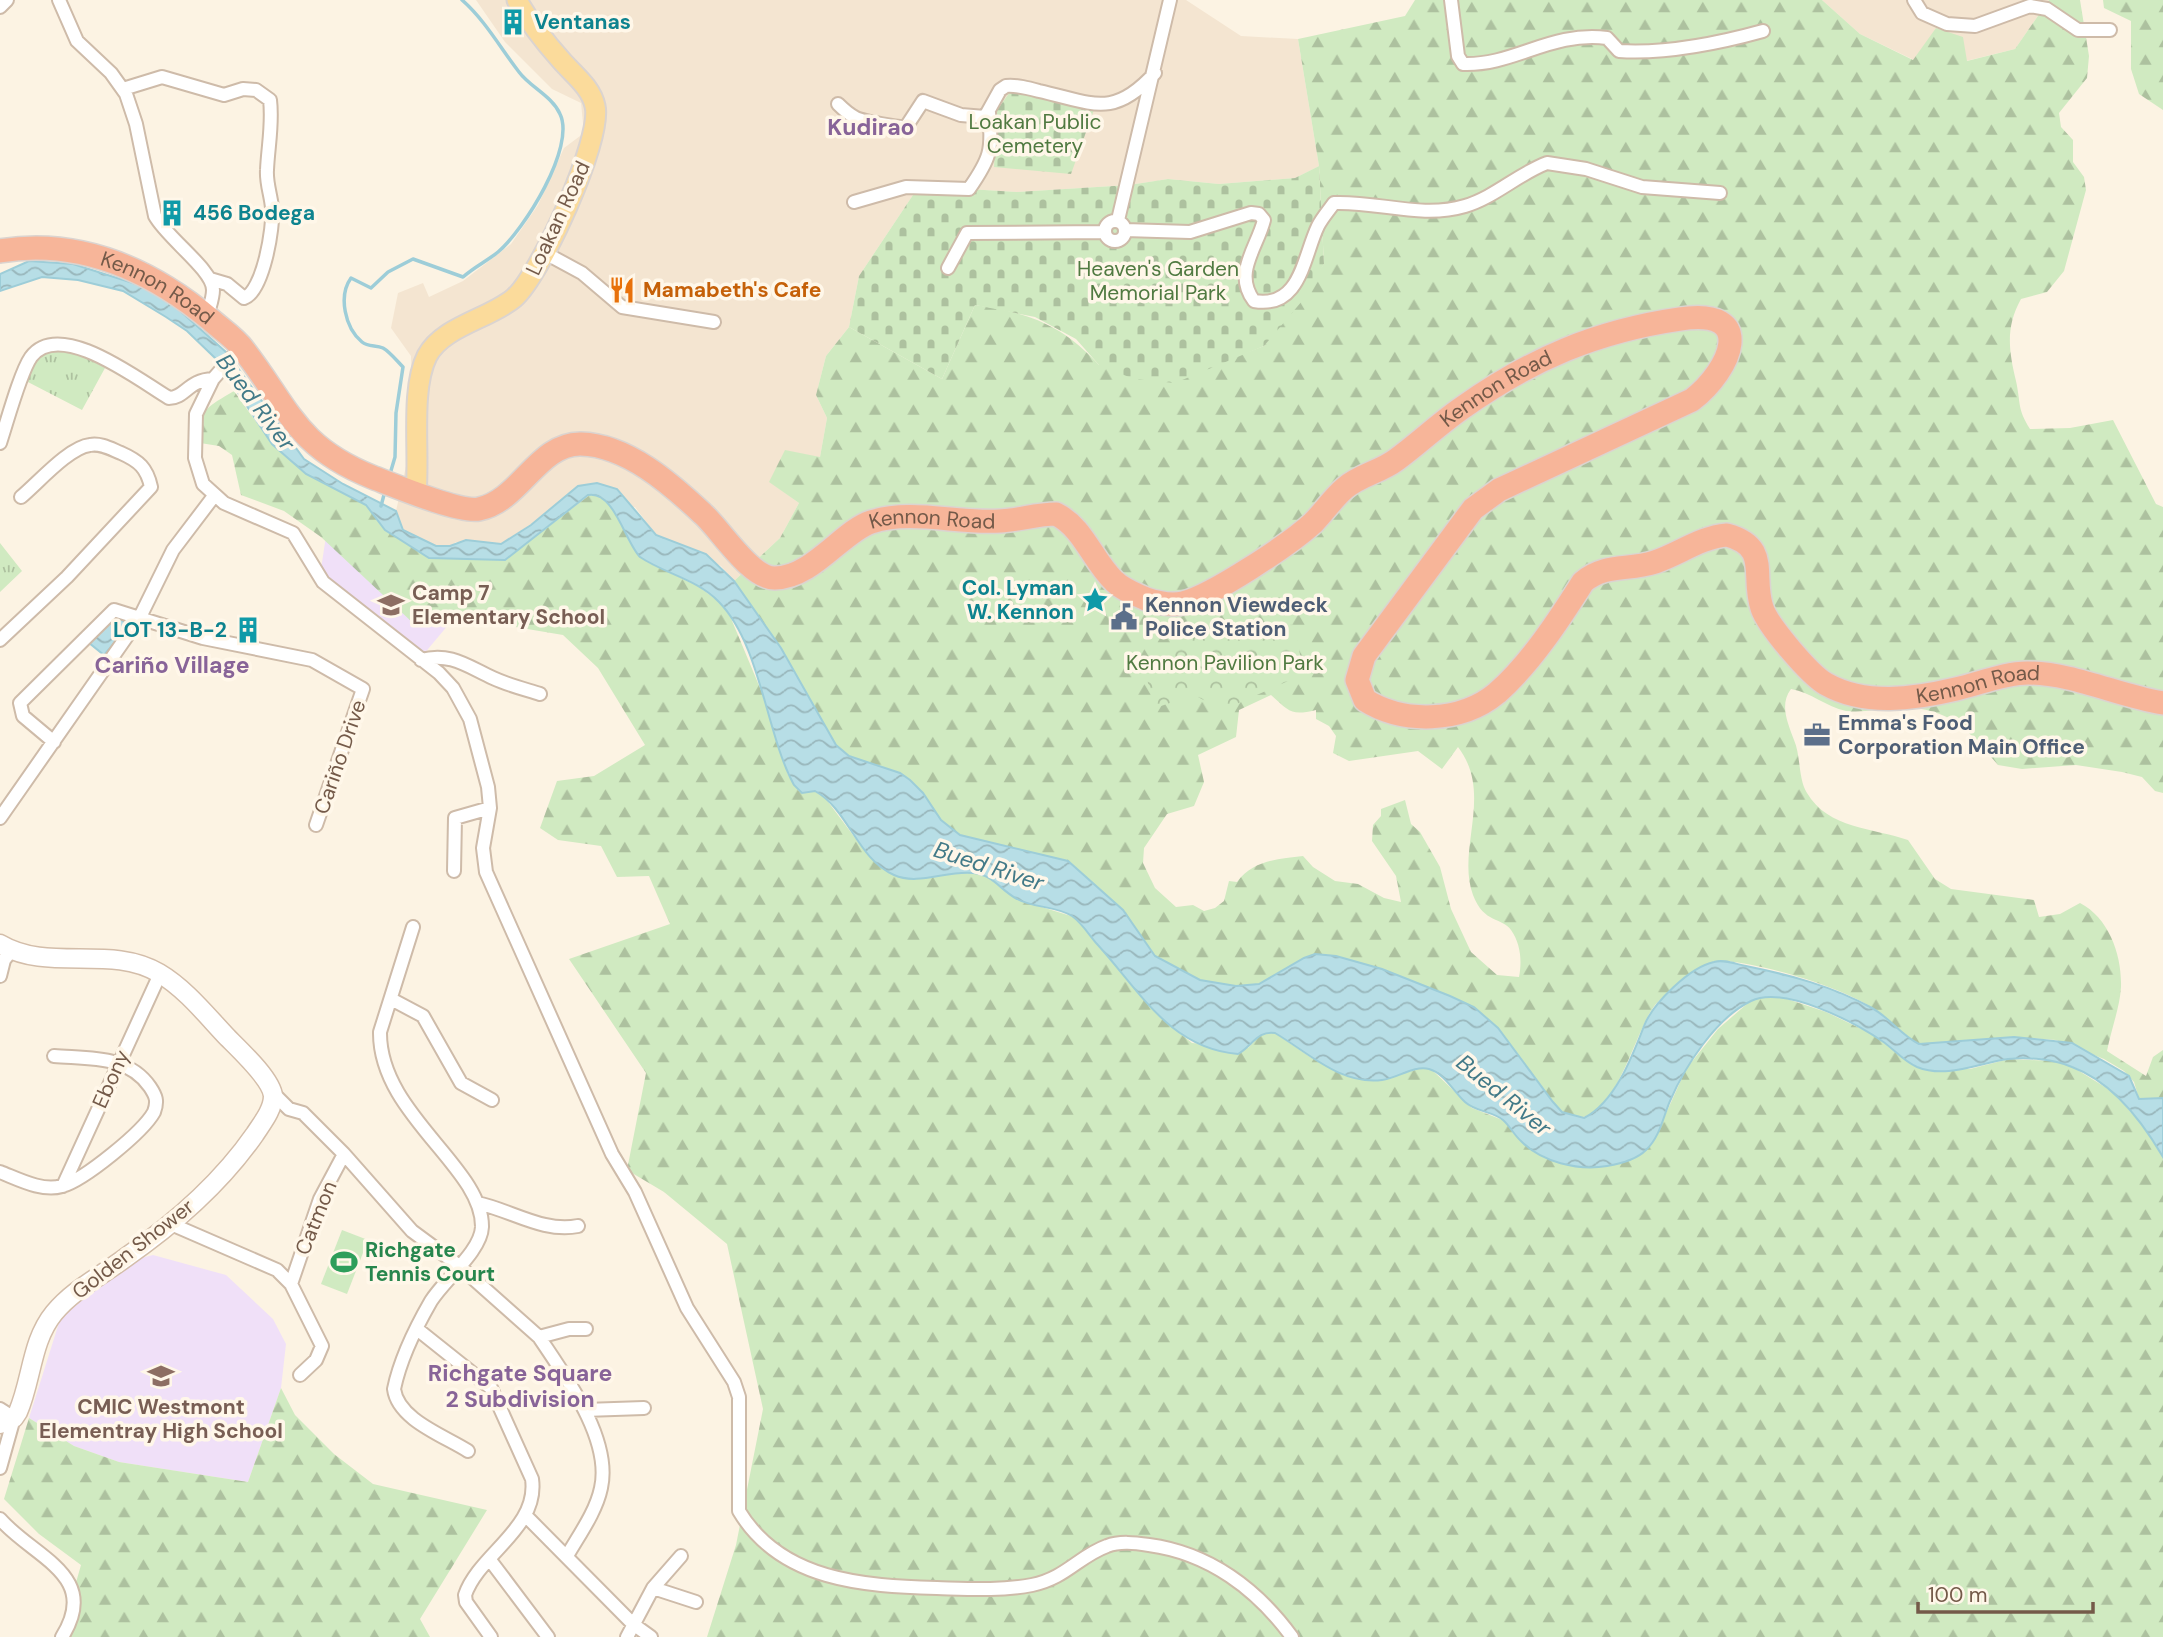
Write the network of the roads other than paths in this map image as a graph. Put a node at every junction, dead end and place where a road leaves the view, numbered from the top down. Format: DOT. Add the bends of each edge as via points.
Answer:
graph roads {
  1 [pos="7,0"];
  2 [pos="59,0"];
  3 [pos="517,0"];
  4 [pos="1170,0"];
  5 [pos="1451,0"];
  6 [pos="1914,0"];
  7 [pos="0,7"];
  8 [pos="2110,30"];
  9 [pos="1763,31"];
  10 [pos="1155,73"];
  11 [pos="123,89"];
  12 [pos="838,104"];
  13 [pos="989,113"];
  14 [pos="1720,193"];
  15 [pos="854,202"];
  16 [pos="1122,225"];
  17 [pos="0,251"];
  18 [pos="545,253"];
  19 [pos="948,268"];
  20 [pos="210,279"];
  21 [pos="207,317"];
  22 [pos="714,322"];
  23 [pos="238,350"];
  24 [pos="216,376"];
  25 [pos="0,443"];
  26 [pos="407,489"];
  27 [pos="214,496"];
  28 [pos="21,498"];
  29 [pos="139,619"];
  30 [pos="0,640"];
  31 [pos="421,660"];
  32 [pos="540,694"];
  33 [pos="2163,703"];
  34 [pos="54,742"];
  35 [pos="490,808"];
  36 [pos="0,818"];
  37 [pos="316,825"];
  38 [pos="454,871"];
  39 [pos="413,927"];
  40 [pos="6,948"];
  41 [pos="160,974"];
  42 [pos="0,975"];
  43 [pos="391,999"];
  44 [pos="54,1056"];
  45 [pos="117,1063"];
  46 [pos="272,1092"];
  47 [pos="492,1100"];
  48 [pos="344,1154"];
  49 [pos="0,1172"];
  50 [pos="63,1186"];
  51 [pos="477,1203"];
  52 [pos="172,1224"];
  53 [pos="578,1226"];
  54 [pos="458,1265"];
  55 [pos="291,1284"];
  56 [pos="417,1329"];
  57 [pos="586,1329"];
  58 [pos="539,1337"];
  59 [pos="300,1375"];
  60 [pos="644,1408"];
  61 [pos="585,1410"];
  62 [pos="5,1417"];
  63 [pos="468,1451"];
  64 [pos="0,1468"];
  65 [pos="525,1515"];
  66 [pos="0,1519"];
  67 [pos="567,1556"];
  68 [pos="681,1556"];
  69 [pos="489,1560"];
  70 [pos="653,1588"];
  71 [pos="696,1602"];
  72 [pos="634,1624"];
  73 [pos="62,1637"];
  74 [pos="491,1637"];
  75 [pos="548,1637"];
  76 [pos="627,1637"];
  77 [pos="651,1637"];
  78 [pos="1292,1637"];
  1 -- 7 [label="street"];
  2 -- 11 [label="street" via="77,41"];
  3 -- 18 [label="main road, Loakan Road" via="530,22 584,84 595,105 592,141"];
  4 -- 10 [label="street"];
  5 -- 9 [label="street" via="1463,64 1585,36 1607,38 1619,51 1640,53 1672,51"];
  6 -- 8 [label="street" via="1922,13 1947,24 1975,26 2030,6 2047,9 2078,30"];
  10 -- 13 [label="street" via="1135,95 1117,103 1006,86"];
  10 -- 16 [label="street"];
  11 -- 20 [label="street" via="136,124 155,216"];
  11 -- 20 [label="street" via="162,77 220,94 256,90 270,100 267,174 271,230 259,278 251,295 244,298 227,284"];
  12 -- 13 [label="street" via="857,119 899,128 906,127 923,101 961,115 985,117"];
  13 -- 15 [label="street" via="989,161 969,189 906,187"];
  14 -- 16 [label="street" via="1642,187 1586,169 1547,163 1498,193 1463,206 1419,212 1334,203 1318,225 1292,290 1263,303 1250,296 1244,273 1264,220 1259,214 1191,232"];
  16 -- 19 [label="street" via="1108,223 1105,232 967,233"];
  17 -- 21 [label="highway, Kennon Road" via="39,247 95,255 151,278"];
  18 -- 22 [label="street" via="582,273 622,307"];
  18 -- 26 [label="main road, Loakan Road" via="517,295 445,337 427,356"];
  20 -- 21 [label="street" via="213,293"];
  21 -- 23 [label="highway, Kennon Road"];
  23 -- 24 [label="street"];
  23 -- 26 [label="highway, Kennon Road" via="292,423 341,463"];
  24 -- 25 [label="street" via="199,380 178,397 169,398 84,348 46,346 31,357"];
  24 -- 27 [label="street" via="194,423 198,474"];
  26 -- 33 [label="highway, Kennon Road" via="478,509 500,499 548,456 567,445 584,444 627,456 660,478 704,515 758,573 775,578 805,569 867,523 900,517 999,521 1056,514 1074,526 1123,588 1155,602 1182,603 1287,545 1354,481 1392,463 1460,409 1542,358 1587,339 1702,317 1723,324 1732,345 1709,387 1692,400 1499,490 1473,509 1364,656 1357,680 1365,700 1390,713 1429,717 1472,707 1496,694 1524,664 1595,572 1653,563 1727,535 1752,549 1758,561 1758,592 1773,625 1812,674 1842,693 1899,698 2026,673"];
  27 -- 29 [label="street" via="162,568"];
  27 -- 31 [label="street" via="293,533 323,582"];
  28 -- 30 [label="street" via="63,460 90,444 136,460 147,470 151,487"];
  29 -- 34 [label="street"];
  29 -- 34 [label="street" via="111,611 20,703 23,716"];
  29 -- 37 [label="street, Cariño Drive" via="203,638 312,660 363,689"];
  31 -- 32 [label="street" via="456,659 494,679"];
  31 -- 35 [label="street" via="439,673 463,703 485,772"];
  34 -- 36 [label="street"];
  35 -- 38 [label="street" via="456,816"];
  35 -- 78 [label="street" via="483,859 497,897 687,1308 737,1389 739,1511 760,1539 787,1560 823,1575 886,1586 1005,1590 1053,1580 1106,1546 1132,1542 1163,1547 1227,1573 1268,1608"];
  39 -- 43 [label="street"];
  40 -- 41 [label="main road" via="56,959 129,960"];
  40 -- 42 [label="street"];
  41 -- 45 [label="street, Ebony"];
  41 -- 46 [label="main road" via="181,988 246,1056"];
  43 -- 47 [label="street" via="423,1016 461,1083"];
  43 -- 51 [label="street" via="380,1032 383,1062 408,1111"];
  44 -- 45 [label="street"];
  45 -- 50 [label="street, Ebony"];
  45 -- 50 [label="street" via="141,1075 155,1095 155,1112 111,1156"];
  46 -- 48 [label="street" via="289,1109 303,1113"];
  46 -- 52 [label="main road, Golden Shower" via="269,1112 249,1143"];
  48 -- 54 [label="street" via="412,1231"];
  48 -- 55 [label="street, Catmon" via="320,1199"];
  49 -- 50 [label="street" via="35,1185"];
  51 -- 53 [label="street" via="543,1226"];
  51 -- 54 [label="street" via="482,1229 479,1240"];
  52 -- 55 [label="street" via="268,1264"];
  52 -- 62 [label="main road, Golden Shower" via="54,1313"];
  54 -- 56 [label="street"];
  54 -- 58 [label="street"];
  55 -- 59 [label="street" via="322,1346 316,1360"];
  56 -- 63 [label="street" via="397,1378 395,1399 411,1417"];
  56 -- 65 [label="street" via="495,1394 532,1479 534,1491"];
  57 -- 58 [label="street"];
  58 -- 61 [label="street"];
  60 -- 61 [label="street"];
  61 -- 67 [label="street" via="602,1464 601,1489"];
  62 -- 64 [label="street"];
  65 -- 67 [label="street"];
  65 -- 69 [label="street"];
  66 -- 73 [label="street" via="74,1588 74,1612"];
  67 -- 72 [label="street"];
  68 -- 70 [label="street"];
  69 -- 74 [label="street" via="465,1595"];
  69 -- 75 [label="street"];
  70 -- 71 [label="street"];
  70 -- 72 [label="street"];
  72 -- 76 [label="street"];
  72 -- 77 [label="street"];
}
